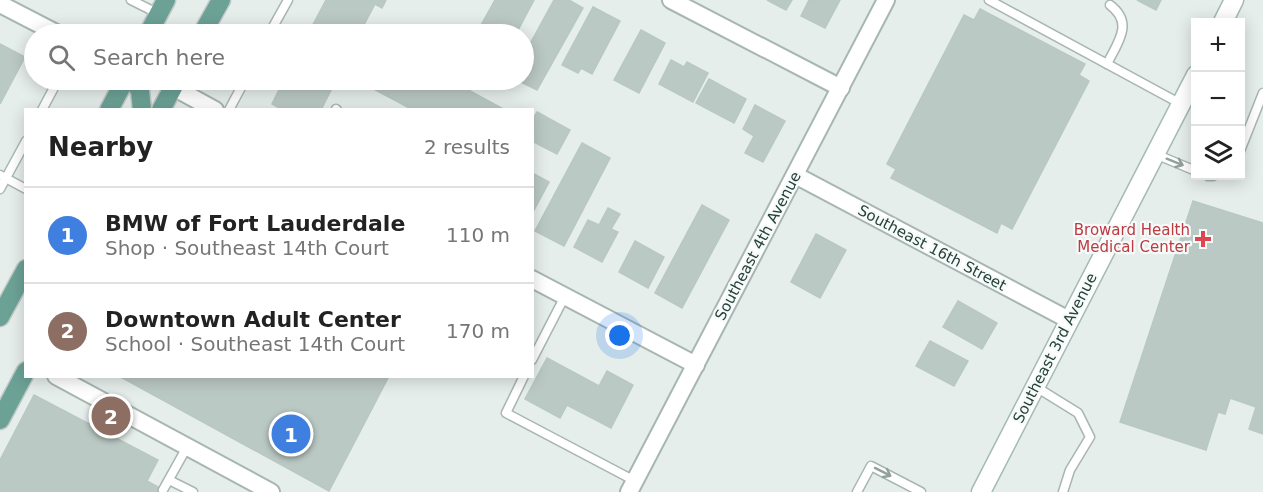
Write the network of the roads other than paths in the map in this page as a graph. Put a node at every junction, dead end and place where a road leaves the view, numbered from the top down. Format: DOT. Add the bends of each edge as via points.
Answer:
graph roads {
  1 [pos="131,0"];
  2 [pos="221,0"];
  3 [pos="288,0"];
  4 [pos="671,0"];
  5 [pos="886,0"];
  6 [pos="989,0"];
  7 [pos="1234,0"];
  8 [pos="0,4"];
  9 [pos="1110,5"];
  10 [pos="163,6"];
  11 [pos="1225,18"];
  12 [pos="39,24"];
  13 [pos="153,24"];
  14 [pos="164,24"];
  15 [pos="208,24"];
  16 [pos="275,24"];
  17 [pos="1107,64"];
  18 [pos="1191,85"];
  19 [pos="841,88"];
  20 [pos="53,90"];
  21 [pos="120,90"];
  22 [pos="139,90"];
  23 [pos="170,90"];
  24 [pos="186,90"];
  25 [pos="240,90"];
  26 [pos="1263,93"];
  27 [pos="1181,104"];
  28 [pos="43,108"];
  29 [pos="110,108"];
  30 [pos="142,108"];
  31 [pos="162,108"];
  32 [pos="212,108"];
  33 [pos="230,108"];
  34 [pos="1245,138"];
  35 [pos="24,144"];
  36 [pos="1155,154"];
  37 [pos="1191,169"];
  38 [pos="795,175"];
  39 [pos="3,177"];
  40 [pos="24,188"];
  41 [pos="0,189"];
  42 [pos="24,273"];
  43 [pos="534,280"];
  44 [pos="565,296"];
  45 [pos="0,317"];
  46 [pos="1069,320"];
  47 [pos="534,356"];
  48 [pos="696,365"];
  49 [pos="24,375"];
  50 [pos="60,378"];
  51 [pos="523,378"];
  52 [pos="1035,386"];
  53 [pos="0,420"];
  54 [pos="187,447"];
  55 [pos="171,476"];
  56 [pos="632,487"];
  57 [pos="163,490"];
  58 [pos="192,492"];
  59 [pos="271,492"];
  60 [pos="857,492"];
  61 [pos="921,492"];
  62 [pos="981,492"];
  63 [pos="1063,492"];
  1 -- 10 [label="lane"];
  2 -- 15 [label="main road"];
  3 -- 16 [label="lane"];
  4 -- 19 [label="street"];
  5 -- 19 [label="street, Southeast 4th Avenue"];
  6 -- 17 [label="lane"];
  7 -- 11 [label="main road"];
  8 -- 12 [label="street"];
  9 -- 17 [label="lane" via="1124,21 1124,30"];
  10 -- 13 [label="main road"];
  10 -- 14 [label="main road"];
  17 -- 27 [label="lane"];
  18 -- 27 [label="main road, Southeast 3rd Avenue"];
  19 -- 38 [label="street, Southeast 4th Avenue"];
  20 -- 28 [label="lane"];
  21 -- 29 [label="main road"];
  22 -- 30 [label="main road"];
  23 -- 31 [label="main road"];
  24 -- 32 [label="street"];
  25 -- 33 [label="lane"];
  26 -- 34 [label="lane"];
  27 -- 36 [label="main road, Southeast 3rd Avenue"];
  35 -- 39 [label="lane"];
  36 -- 37 [label="lane, one-way"];
  36 -- 46 [label="main road, Southeast 3rd Avenue"];
  38 -- 46 [label="street, Southeast 16th Street"];
  38 -- 48 [label="street, Southeast 4th Avenue"];
  39 -- 40 [label="lane"];
  39 -- 41 [label="lane"];
  42 -- 45 [label="main road"];
  43 -- 44 [label="street"];
  44 -- 47 [label="lane"];
  44 -- 48 [label="street"];
  46 -- 52 [label="main road, Southeast 3rd Avenue"];
  48 -- 56 [label="street, Southeast 4th Avenue"];
  49 -- 53 [label="main road"];
  50 -- 54 [label="street"];
  51 -- 56 [label="lane" via="506,413"];
  52 -- 62 [label="main road, Southeast 3rd Avenue"];
  52 -- 63 [label="lane" via="1078,413 1090,437 1070,470"];
  54 -- 55 [label="lane"];
  54 -- 59 [label="street"];
  55 -- 57 [label="lane"];
  55 -- 58 [label="lane"];
  60 -- 61 [label="lane, one-way" via="871,466"];
}
